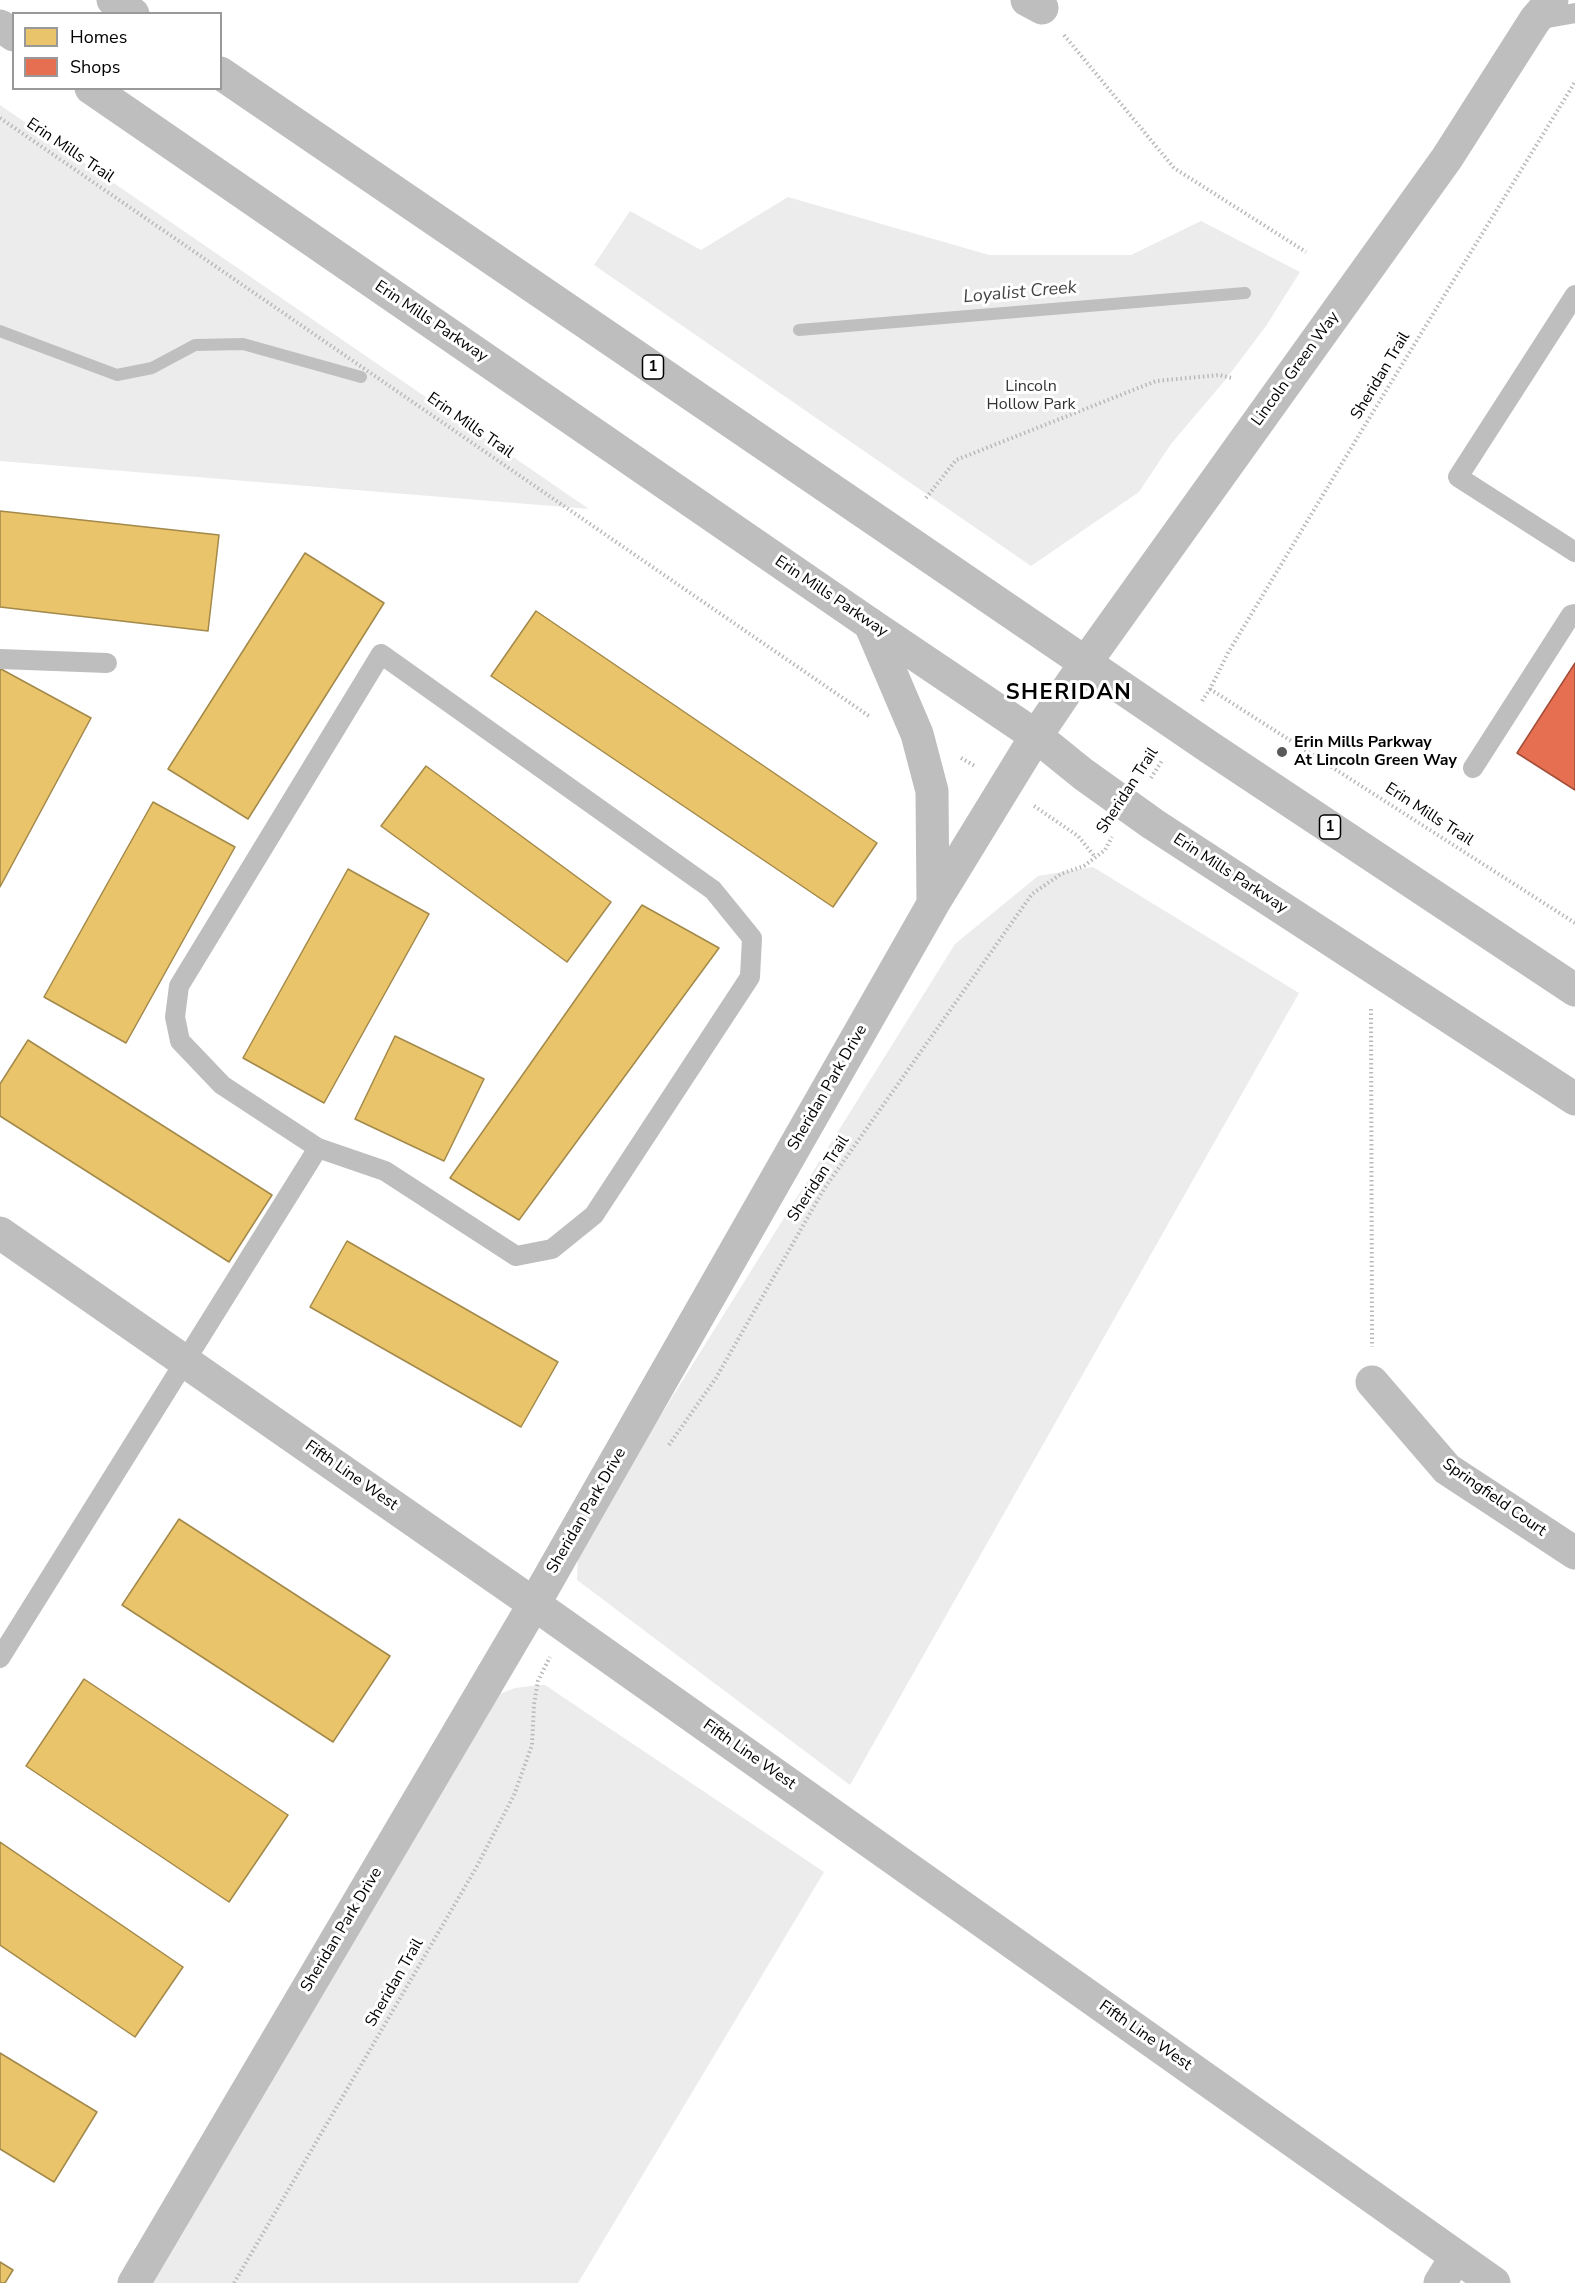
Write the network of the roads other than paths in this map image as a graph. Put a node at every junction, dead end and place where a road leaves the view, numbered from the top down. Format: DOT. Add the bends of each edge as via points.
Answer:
graph roads {
  1 [pos="113,0"];
  2 [pos="1544,10"];
  3 [pos="130,12"];
  4 [pos="1575,12"];
  5 [pos="222,74"];
  6 [pos="94,90"];
  7 [pos="1575,295"];
  8 [pos="1575,552"];
  9 [pos="1575,614"];
  10 [pos="870,624"];
  11 [pos="0,659"];
  12 [pos="1086,662"];
  13 [pos="107,663"];
  14 [pos="1036,736"];
  15 [pos="1473,768"];
  16 [pos="933,904"];
  17 [pos="1575,990"];
  18 [pos="1575,1099"];
  19 [pos="318,1148"];
  20 [pos="0,1233"];
  21 [pos="186,1361"];
  22 [pos="1372,1382"];
  23 [pos="1575,1553"];
  24 [pos="534,1604"];
  25 [pos="0,1658"];
  26 [pos="1448,2270"];
  27 [pos="134,2283"];
  28 [pos="1494,2283"];
  1 -- 3 [label="street"];
  2 -- 4 [label="lane"];
  2 -- 12 [label="street, Lincoln Green Way" via="1447,158"];
  5 -- 12 [label="street, 1"];
  6 -- 10 [label="street, Erin Mills Parkway"];
  7 -- 8 [label="lane" via="1458,477"];
  9 -- 15 [label="lane"];
  10 -- 14 [label="street, Erin Mills Parkway"];
  10 -- 16 [label="street" via="917,734 932,791"];
  11 -- 13 [label="lane"];
  12 -- 14 [label="street, Lincoln Green Way"];
  12 -- 17 [label="street, 1"];
  14 -- 16 [label="street, Sheridan Park Drive"];
  14 -- 18 [label="street, Erin Mills Parkway" via="1131,809"];
  16 -- 24 [label="street, Sheridan Park Drive"];
  19 -- 19 [label="lane" via="222,1085 180,1041 175,1017 179,986 381,654 713,890 752,938 750,977 594,1215 552,1249 516,1256 385,1171"];
  19 -- 21 [label="lane"];
  20 -- 21 [label="street, Fifth Line West"];
  21 -- 24 [label="street, Fifth Line West"];
  21 -- 25 [label="lane"];
  22 -- 23 [label="street, Springfield Court" via="1447,1469"];
  24 -- 26 [label="street, Fifth Line West"];
  24 -- 27 [label="street, Sheridan Park Drive"];
  26 -- 28 [label="street, Fifth Line West"];
}
